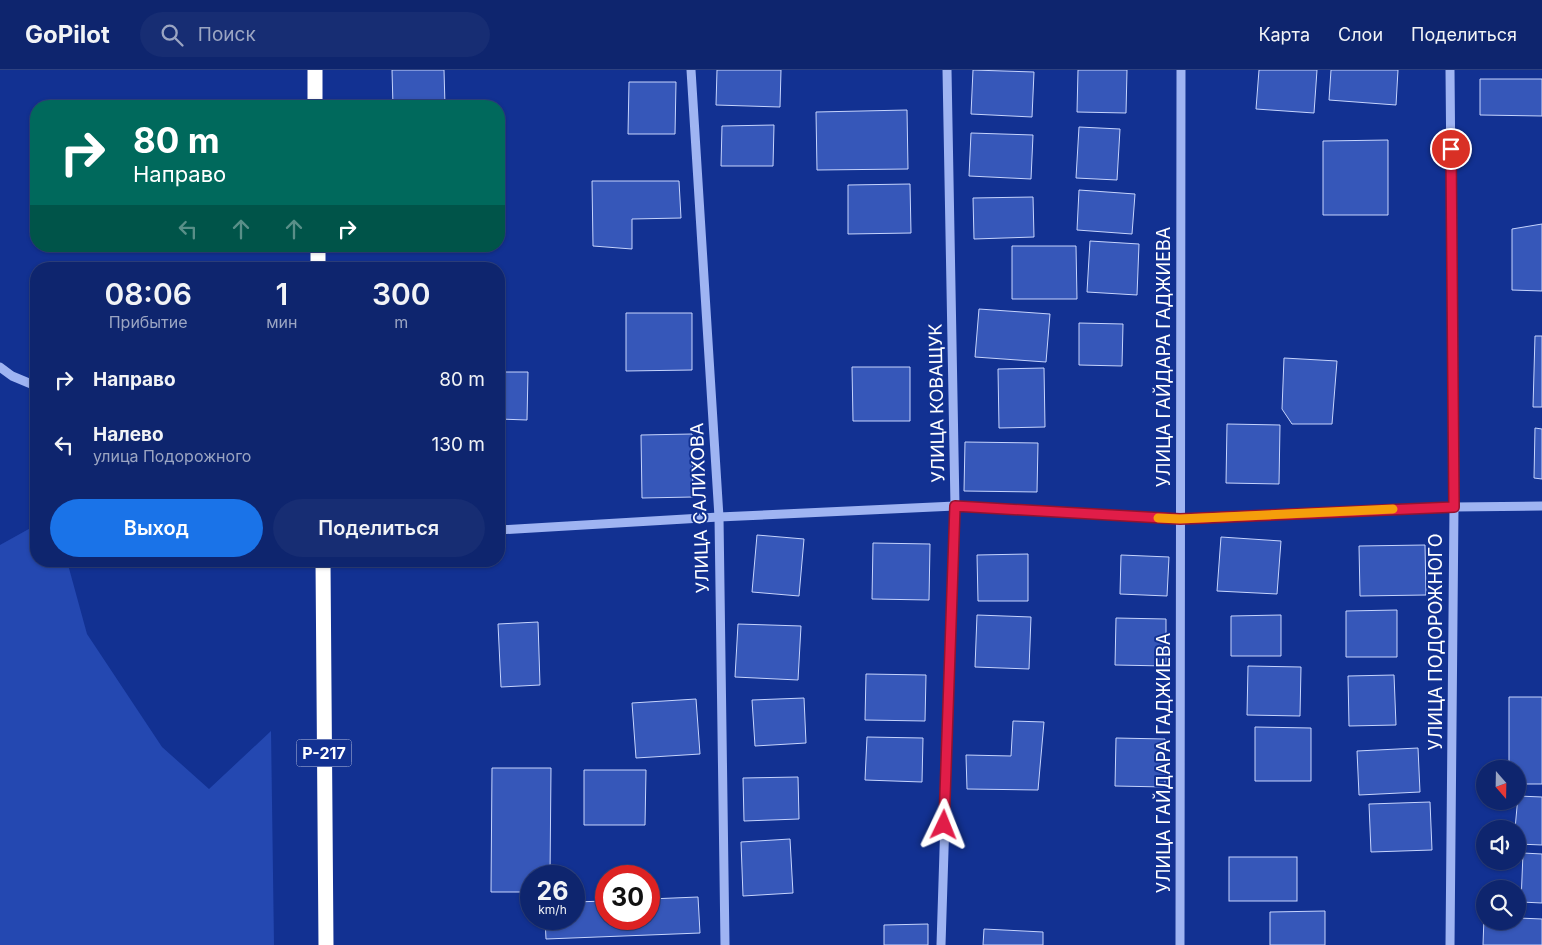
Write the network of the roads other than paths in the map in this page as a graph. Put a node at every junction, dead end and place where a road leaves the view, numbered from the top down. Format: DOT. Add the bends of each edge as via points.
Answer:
graph roads {
  1 [pos="315,70"];
  2 [pos="691,70"];
  3 [pos="947,70"];
  4 [pos="1181,70"];
  5 [pos="1450,70"];
  6 [pos="315,100"];
  7 [pos="0,366"];
  8 [pos="30,384"];
  9 [pos="955,506"];
  10 [pos="1542,506"];
  11 [pos="1454,507"];
  12 [pos="719,517"];
  13 [pos="1180,519"];
  14 [pos="505,530"];
  15 [pos="323,567"];
  16 [pos="326,945"];
  17 [pos="725,945"];
  18 [pos="940,945"];
  19 [pos="1180,945"];
  20 [pos="1450,945"];
  1 -- 6 [label="highway"];
  2 -- 12 [label="street, УЛИЦА САЛИХОВА"];
  3 -- 9 [label="street, УЛИЦА КОВАЩУК"];
  4 -- 13 [label="street, УЛИЦА ГАЙДАРА ГАДЖИЕВА"];
  5 -- 11 [label="street, УЛИЦА ПОДОРОЖНОГО"];
  7 -- 8 [label="street" via="12,376"];
  9 -- 12 [label="street"];
  9 -- 13 [label="street"];
  9 -- 18 [label="street, УЛИЦА КОВАЩУК"];
  10 -- 11 [label="street"];
  11 -- 13 [label="street"];
  11 -- 20 [label="street, УЛИЦА ПОДОРОЖНОГО"];
  12 -- 14 [label="street"];
  12 -- 17 [label="street, УЛИЦА САЛИХОВА"];
  13 -- 19 [label="street, УЛИЦА ГАЙДАРА ГАДЖИЕВА"];
  15 -- 16 [label="highway, Р-217"];
}
